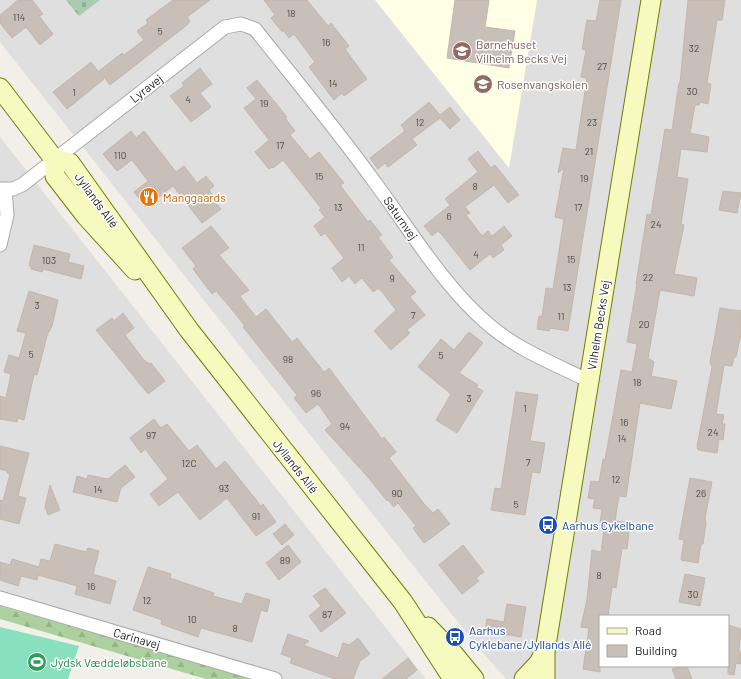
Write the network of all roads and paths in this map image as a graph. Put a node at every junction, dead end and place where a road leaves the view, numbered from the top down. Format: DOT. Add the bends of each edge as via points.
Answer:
graph roads {
  1 [pos="651,0"];
  2 [pos="241,24"];
  3 [pos="0,88"];
  4 [pos="54,159"];
  5 [pos="2,189"];
  6 [pos="0,245"];
  7 [pos="589,382"];
  8 [pos="0,598"];
  9 [pos="403,602"];
  10 [pos="544,651"];
  11 [pos="275,679"];
  12 [pos="453,679"];
  13 [pos="474,679"];
  14 [pos="524,679"];
  15 [pos="545,679"];
  1 -- 7 [label="street, Vilhelm Becks Vej"];
  2 -- 4 [label="street, Lyravej" via="225,27"];
  2 -- 7 [label="street, Saturnvej" via="255,29 468,305 489,326 513,343"];
  3 -- 4 [label="street"];
  4 -- 5 [label="street, Lyravej" via="22,185 13,189"];
  4 -- 9 [label="street, Jyllands Allé" via="70,163 189,330"];
  5 -- 6 [label="street" via="7,216"];
  7 -- 10 [label="street, Vilhelm Becks Vej"];
  8 -- 11 [label="street, Carinavej"];
  9 -- 12 [label="street, Jyllands Allé"];
  9 -- 13 [label="street, Jyllands Allé" via="451,651"];
  10 -- 14 [label="street, Vilhelm Becks Vej" via="539,663"];
  10 -- 15 [label="street, Vilhelm Becks Vej"];
}
